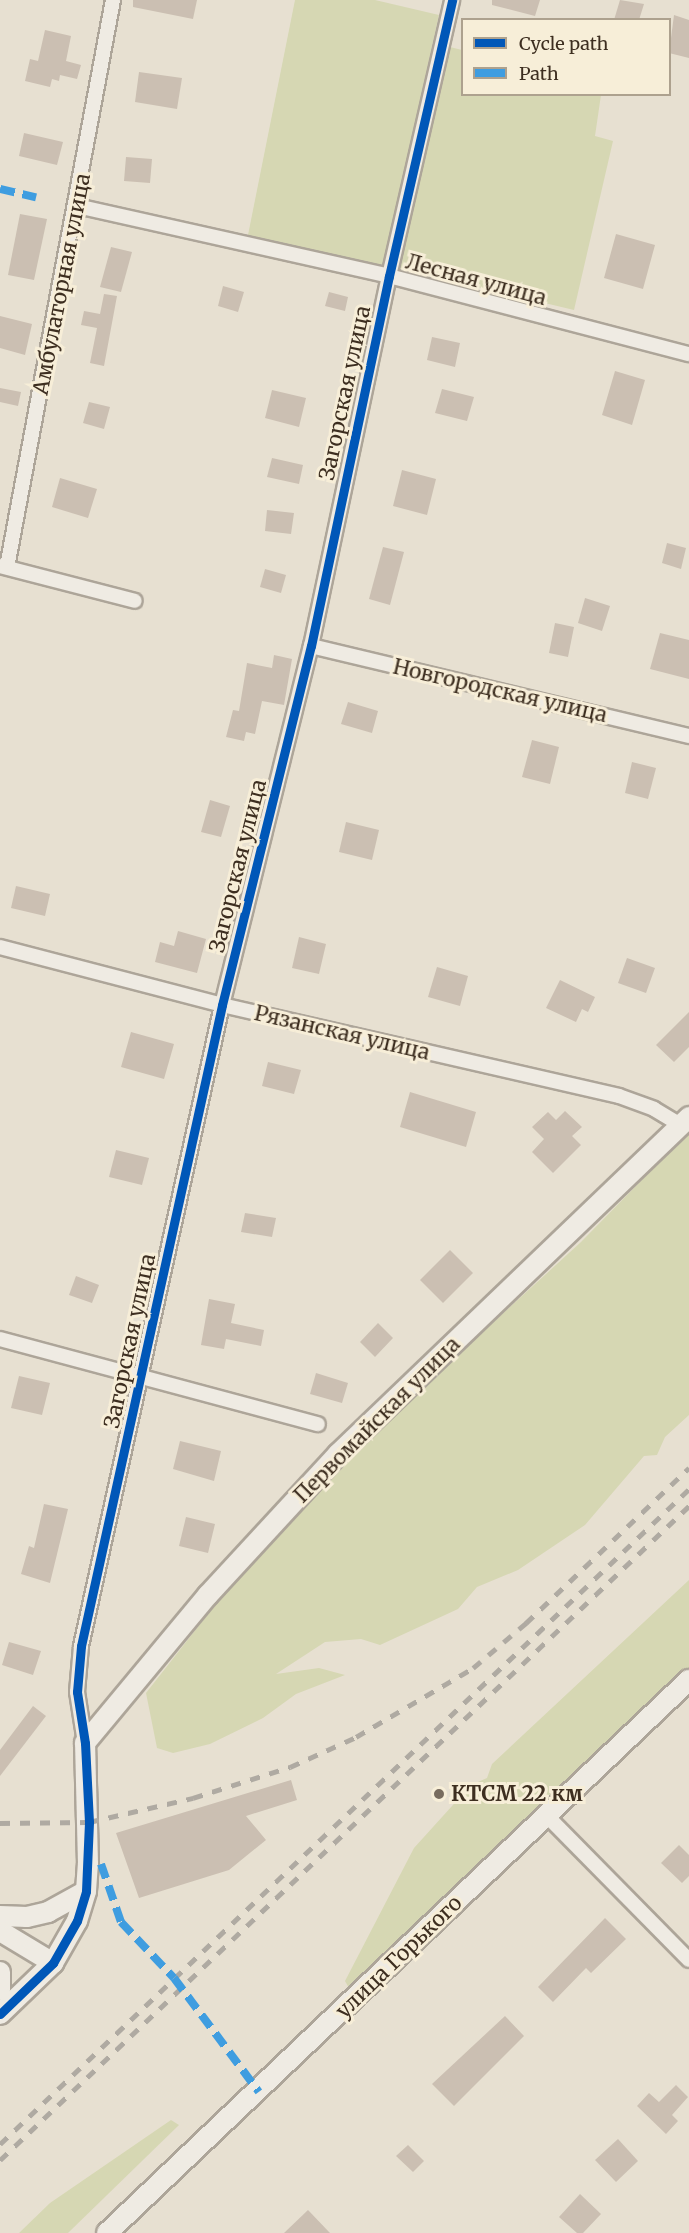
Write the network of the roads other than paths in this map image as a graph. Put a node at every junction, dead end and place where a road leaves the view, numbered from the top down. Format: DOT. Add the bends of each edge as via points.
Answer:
graph roads {
  1 [pos="113,0"];
  2 [pos="452,0"];
  3 [pos="77,206"];
  4 [pos="389,276"];
  5 [pos="689,354"];
  6 [pos="4,567"];
  7 [pos="135,601"];
  8 [pos="311,646"];
  9 [pos="689,736"];
  10 [pos="0,947"];
  11 [pos="222,1005"];
  12 [pos="685,1121"];
  13 [pos="0,1339"];
  14 [pos="141,1378"];
  15 [pos="318,1424"];
  16 [pos="689,1680"];
  17 [pos="85,1743"];
  18 [pos="547,1816"];
  19 [pos="86,1891"];
  20 [pos="0,1916"];
  21 [pos="0,1931"];
  22 [pos="689,1960"];
  23 [pos="53,1963"];
  24 [pos="0,1972"];
  25 [pos="0,1990"];
  26 [pos="0,2014"];
  27 [pos="108,2233"];
  1 -- 3 [label="street, Амбулаторная улица"];
  2 -- 4 [label="street, Загорская улица"];
  3 -- 4 [label="street, Лесная улица"];
  3 -- 6 [label="street, Амбулаторная улица"];
  4 -- 5 [label="street, Лесная улица"];
  4 -- 8 [label="street, Загорская улица"];
  6 -- 7 [label="street"];
  8 -- 9 [label="street, Новгородская улица"];
  8 -- 11 [label="street, Загорская улица"];
  10 -- 11 [label="street, Рязанская улица"];
  11 -- 12 [label="street, Рязанская улица" via="619,1096"];
  11 -- 14 [label="street, Загорская улица"];
  12 -- 17 [label="street, Первомайская улица" via="338,1454 208,1595"];
  13 -- 14 [label="street"];
  14 -- 15 [label="street"];
  14 -- 17 [label="street, Загорская улица" via="81,1646 77,1692"];
  16 -- 18 [label="street, улица Горького"];
  17 -- 19 [label="street" via="89,1822"];
  18 -- 22 [label="street"];
  18 -- 27 [label="street, улица Горького"];
  19 -- 20 [label="street" via="48,1912 27,1917"];
  19 -- 23 [label="street" via="77,1921"];
  21 -- 23 [label="street"];
  23 -- 26 [label="street"];
  24 -- 25 [label="street"];
}
